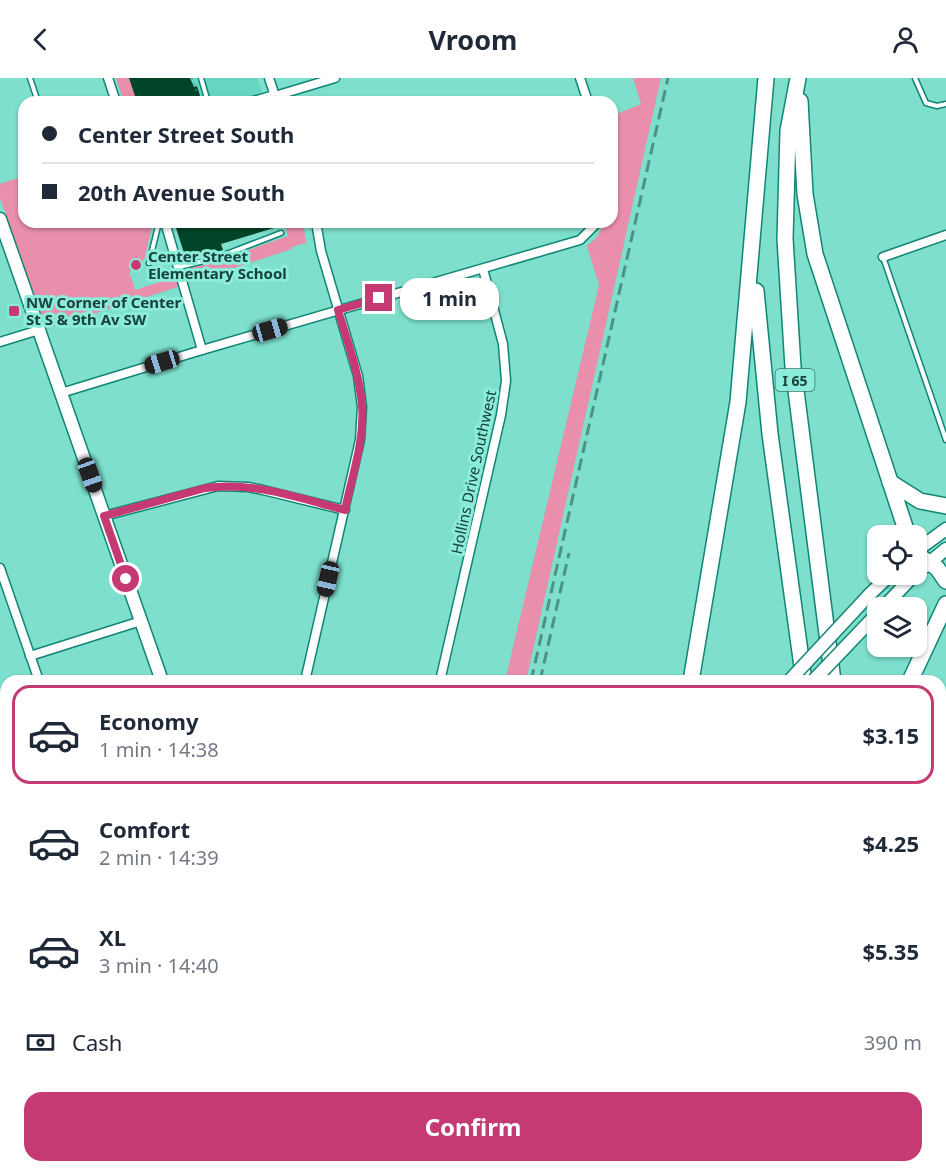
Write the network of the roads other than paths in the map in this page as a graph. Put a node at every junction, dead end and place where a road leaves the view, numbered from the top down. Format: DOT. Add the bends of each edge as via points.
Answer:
graph roads {
  1 [pos="30,78"];
  2 [pos="108,78"];
  3 [pos="201,78"];
  4 [pos="269,78"];
  5 [pos="334,78"];
  6 [pos="580,78"];
  7 [pos="766,78"];
  8 [pos="798,78"];
  9 [pos="915,78"];
  10 [pos="36,96"];
  11 [pos="114,96"];
  12 [pos="206,96"];
  13 [pos="275,96"];
  14 [pos="278,96"];
  15 [pos="586,96"];
  16 [pos="946,104"];
  17 [pos="0,219"];
  18 [pos="158,228"];
  19 [pos="167,228"];
  20 [pos="317,228"];
  21 [pos="592,228"];
  22 [pos="281,233"];
  23 [pos="946,235"];
  24 [pos="752,255"];
  25 [pos="883,257"];
  26 [pos="149,263"];
  27 [pos="178,267"];
  28 [pos="483,269"];
  29 [pos="338,310"];
  30 [pos="39,330"];
  31 [pos="0,342"];
  32 [pos="202,350"];
  33 [pos="60,393"];
  34 [pos="946,440"];
  35 [pos="890,482"];
  36 [pos="946,506"];
  37 [pos="345,510"];
  38 [pos="104,516"];
  39 [pos="904,525"];
  40 [pos="946,529"];
  41 [pos="946,549"];
  42 [pos="927,553"];
  43 [pos="927,559"];
  44 [pos="927,565"];
  45 [pos="0,568"];
  46 [pos="946,581"];
  47 [pos="879,585"];
  48 [pos="901,585"];
  49 [pos="891,597"];
  50 [pos="946,604"];
  51 [pos="141,621"];
  52 [pos="867,625"];
  53 [pos="30,656"];
  54 [pos="37,675"];
  55 [pos="160,675"];
  56 [pos="306,675"];
  57 [pos="441,675"];
  58 [pos="692,675"];
  59 [pos="795,675"];
  60 [pos="803,675"];
  61 [pos="819,675"];
  62 [pos="832,675"];
  63 [pos="913,675"];
  1 -- 10 [label="lane"];
  2 -- 11 [label="street"];
  3 -- 12 [label="lane"];
  4 -- 13 [label="street"];
  5 -- 14 [label="street"];
  6 -- 15 [label="street"];
  7 -- 24 [label="highway, I 65"];
  8 -- 35 [label="highway" via="805,194 815,254"];
  8 -- 62 [label="highway, I 65" via="788,131 785,239 793,366"];
  9 -- 16 [label="lane" via="926,103"];
  17 -- 30 [label="street"];
  18 -- 26 [label="lane"];
  19 -- 27 [label="street"];
  20 -- 29 [label="street"];
  21 -- 28 [label="street" via="580,240"];
  22 -- 27 [label="lane" via="216,258"];
  23 -- 25 [label="street"];
  24 -- 58 [label="highway" via="738,402"];
  24 -- 60 [label="highway, I 65" via="770,434"];
  25 -- 34 [label="lane"];
  27 -- 32 [label="street"];
  28 -- 29 [label="street"];
  28 -- 57 [label="street, Hollins Drive Southwest" via="503,344 506,381"];
  29 -- 32 [label="street"];
  29 -- 37 [label="street" via="358,376 362,407 360,440"];
  30 -- 31 [label="street"];
  30 -- 33 [label="street"];
  32 -- 33 [label="street"];
  33 -- 38 [label="street"];
  35 -- 36 [label="highway" via="920,501"];
  35 -- 39 [label="highway"];
  37 -- 38 [label="street" via="263,490 218,486"];
  37 -- 56 [label="street"];
  38 -- 51 [label="street"];
  40 -- 42 [label="street"];
  41 -- 43 [label="street"];
  44 -- 46 [label="highway" via="937,568"];
  45 -- 53 [label="street"];
  47 -- 59 [label="street, bridge"];
  48 -- 49 [label="street"];
  50 -- 63 [label="highway"];
  51 -- 53 [label="street"];
  51 -- 55 [label="street"];
  52 -- 61 [label="street, bridge"];
  53 -- 54 [label="street"];
}
